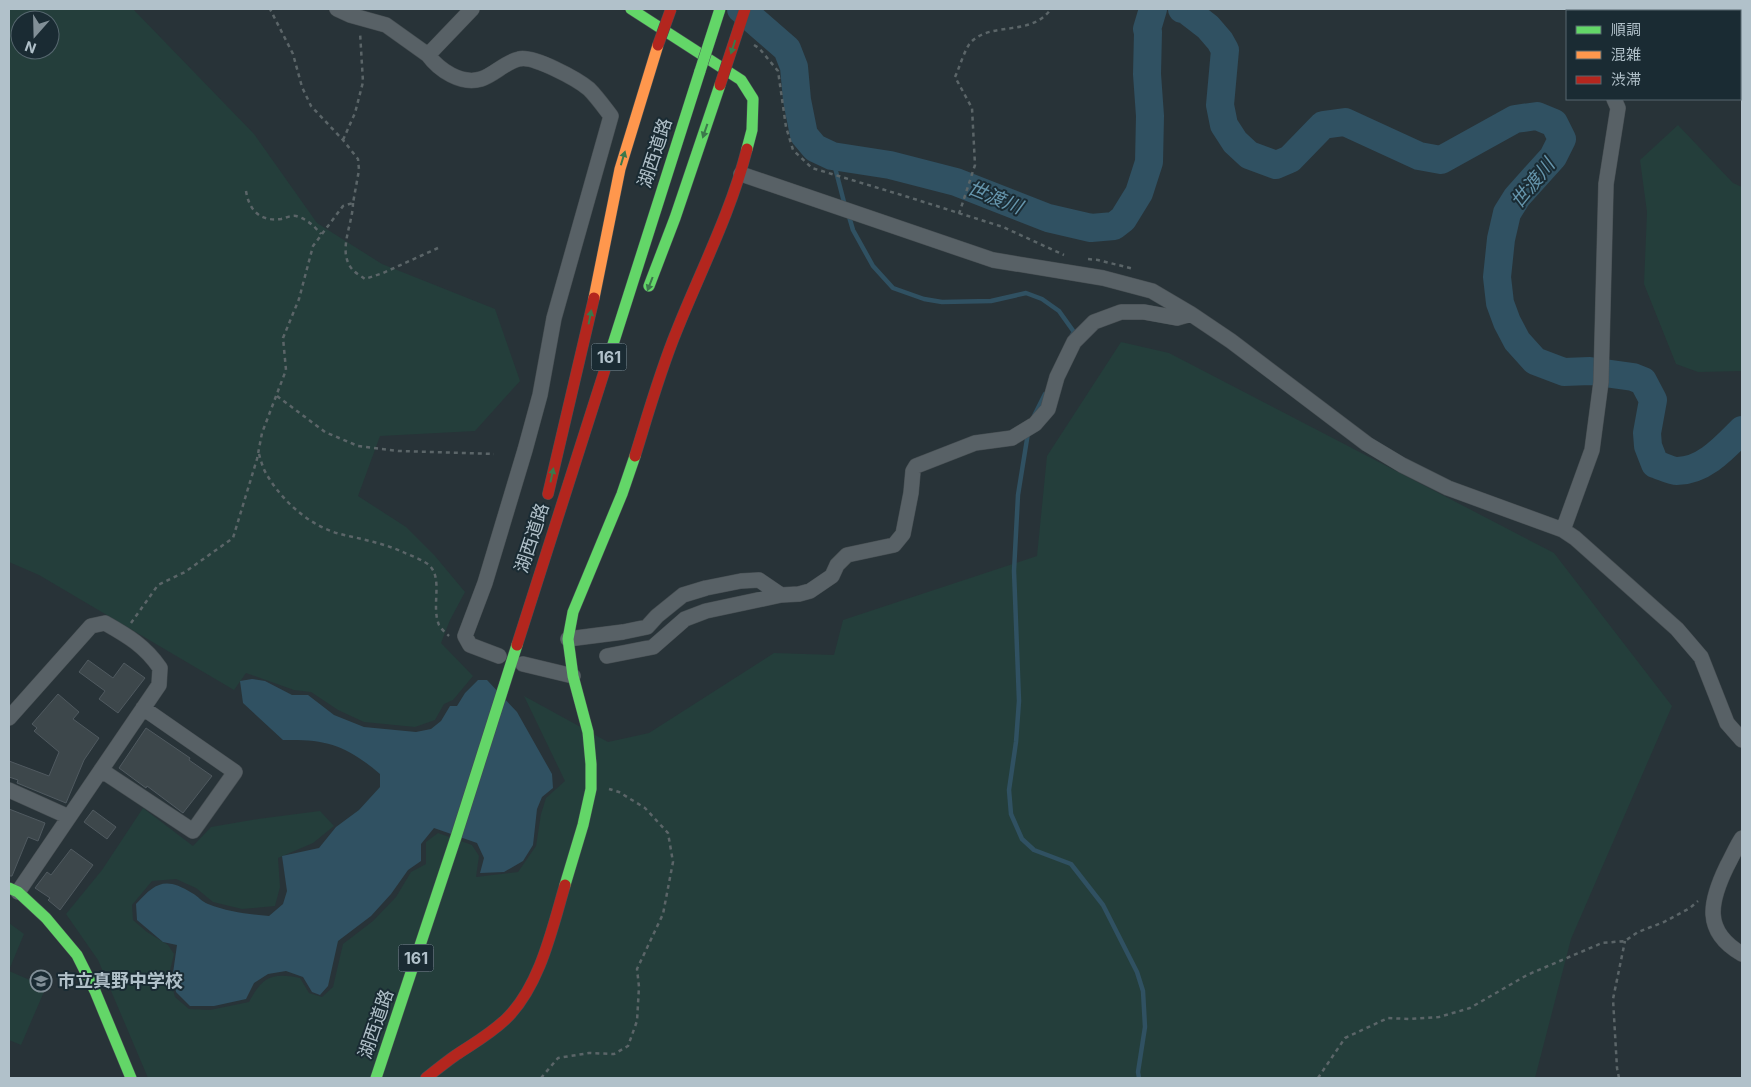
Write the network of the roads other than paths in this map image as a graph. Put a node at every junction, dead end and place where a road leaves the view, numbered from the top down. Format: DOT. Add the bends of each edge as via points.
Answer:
graph roads {
  1 [pos="337,9"];
  2 [pos="472,9"];
  3 [pos="632,9"];
  4 [pos="671,9"];
  5 [pos="720,9"];
  6 [pos="745,9"];
  7 [pos="428,55"];
  8 [pos="1614,100"];
  9 [pos="741,174"];
  10 [pos="645,298"];
  11 [pos="635,314"];
  12 [pos="1191,314"];
  13 [pos="616,336"];
  14 [pos="545,508"];
  15 [pos="1563,530"];
  16 [pos="539,537"];
  17 [pos="781,595"];
  18 [pos="568,639"];
  19 [pos="517,642"];
  20 [pos="607,656"];
  21 [pos="511,662"];
  22 [pos="573,676"];
  23 [pos="143,708"];
  24 [pos="9,718"];
  25 [pos="1742,740"];
  26 [pos="101,770"];
  27 [pos="9,790"];
  28 [pos="69,817"];
  29 [pos="1742,838"];
  30 [pos="13,890"];
  31 [pos="1742,954"];
  32 [pos="131,1078"];
  33 [pos="376,1078"];
  34 [pos="426,1078"];
  1 -- 7 [label="street" via="386,26"];
  2 -- 7 [label="street"];
  3 -- 9 [label="main road" via="741,80 753,99 752,130"];
  14 -- 4 [label="main road, one-way, bridge" via="587,331 620,169"];
  5 -- 13 [label="main road, 湖西道路 / 161, bridge"];
  6 -- 10 [label="main road, one-way, bridge"];
  7 -- 21 [label="street" via="435,64 460,79 480,79 519,59 535,60 588,88 611,116 554,318 540,394 525,450 485,583 465,636 470,645"];
  8 -- 15 [label="street" via="1618,108 1606,184 1601,382 1592,450"];
  9 -- 12 [label="street" via="992,260 1103,278 1152,291"];
  9 -- 18 [label="main road" via="676,330 622,494 573,612"];
  11 -- 13 [label="main road"];
  12 -- 15 [label="street" via="1367,444 1402,465 1448,488"];
  12 -- 17 [label="street" via="1177,318 1121,312 1094,322 1074,342 1057,377 1048,409 1035,424 1012,438 975,443 916,466 904,534 894,545 847,555 832,576 820,585 799,594"];
  13 -- 19 [label="main road, 湖西道路 / 161"];
  15 -- 25 [label="street" via="1677,629 1701,657 1727,723"];
  16 -- 19 [label="main road"];
  17 -- 18 [label="street" via="759,580 706,588 683,595 647,627"];
  17 -- 20 [label="street" via="706,610 685,619 653,648"];
  18 -- 22 [label="main road"];
  19 -- 21 [label="main road, 湖西道路 / 161"];
  21 -- 22 [label="street"];
  21 -- 33 [label="main road, 湖西道路 / 161"];
  22 -- 34 [label="main road" via="588,732 592,789 542,961 507,1018 484,1039"];
  23 -- 24 [label="street" via="159,685 160,668 150,652 105,623 91,626"];
  23 -- 26 [label="street"];
  23 -- 26 [label="street" via="235,772 194,832"];
  26 -- 28 [label="street"];
  27 -- 28 [label="street"];
  28 -- 30 [label="street"];
  29 -- 31 [label="street" via="1712,904 1714,925 1725,941"];
  30 -- 32 [label="main road" via="46,918 77,955"];
}
